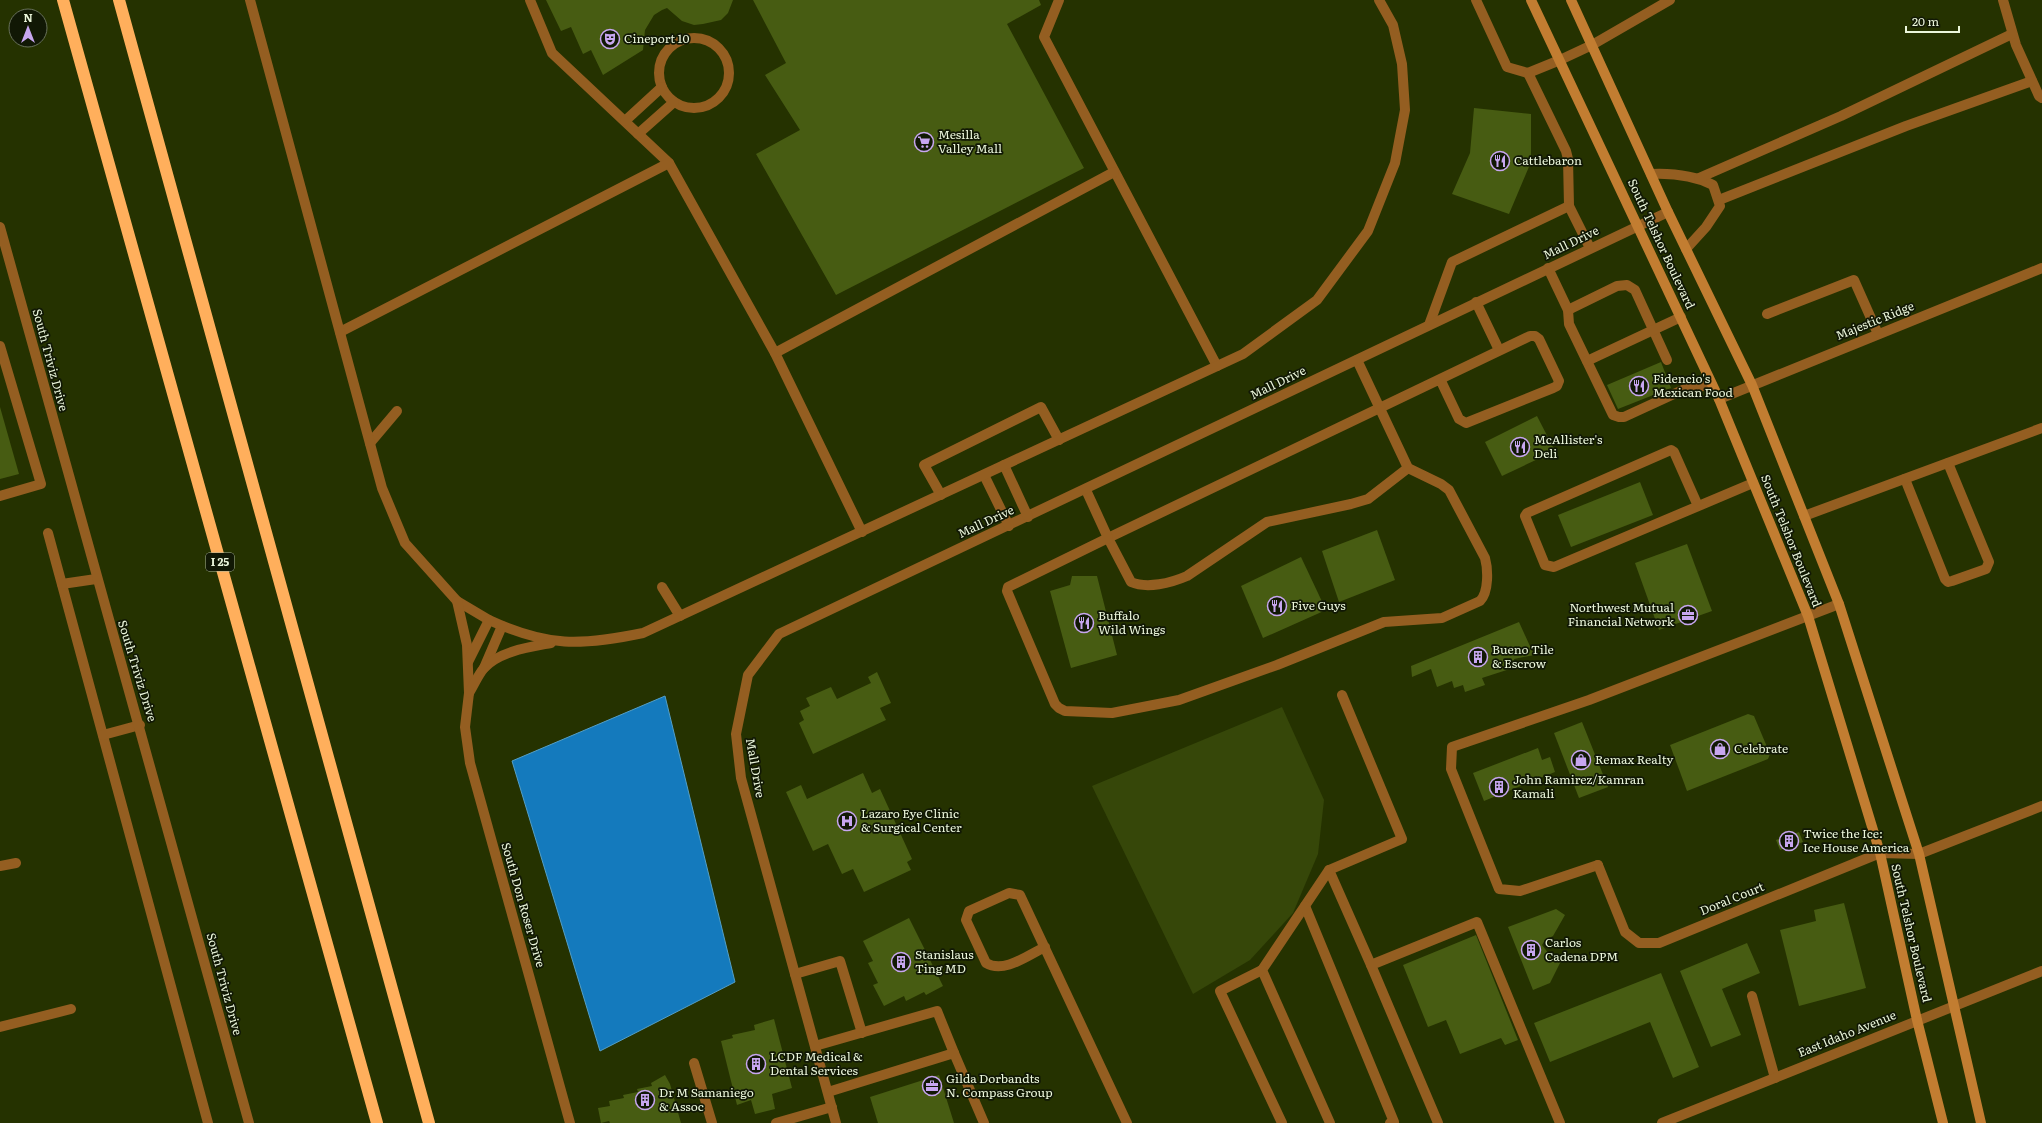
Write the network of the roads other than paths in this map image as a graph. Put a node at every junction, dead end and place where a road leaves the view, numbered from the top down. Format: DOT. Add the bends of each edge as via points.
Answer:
graph roads {
  1 [pos="63,0"];
  2 [pos="119,0"];
  3 [pos="250,0"];
  4 [pos="530,0"];
  5 [pos="1058,0"];
  6 [pos="1379,0"];
  7 [pos="1476,0"];
  8 [pos="1531,0"];
  9 [pos="1571,0"];
  10 [pos="1670,0"];
  11 [pos="2002,0"];
  12 [pos="2012,34"];
  13 [pos="1592,45"];
  14 [pos="1560,60"];
  15 [pos="1528,73"];
  16 [pos="2032,80"];
  17 [pos="662,87"];
  18 [pos="2042,98"];
  19 [pos="674,102"];
  20 [pos="625,121"];
  21 [pos="638,134"];
  22 [pos="669,162"];
  23 [pos="1114,172"];
  24 [pos="1651,174"];
  25 [pos="1699,178"];
  26 [pos="1719,200"];
  27 [pos="1569,206"];
  28 [pos="1668,212"];
  29 [pos="1638,225"];
  30 [pos="0,227"];
  31 [pos="1590,248"];
  32 [pos="1686,249"];
  33 [pos="1548,268"];
  34 [pos="2042,268"];
  35 [pos="1476,302"];
  36 [pos="1568,310"];
  37 [pos="1767,314"];
  38 [pos="1680,317"];
  39 [pos="1429,325"];
  40 [pos="1654,329"];
  41 [pos="340,332"];
  42 [pos="1878,334"];
  43 [pos="0,346"];
  44 [pos="1499,350"];
  45 [pos="776,353"];
  46 [pos="1357,360"];
  47 [pos="1668,360"];
  48 [pos="1587,361"];
  49 [pos="1217,366"];
  50 [pos="1440,379"];
  51 [pos="1752,385"];
  52 [pos="1712,386"];
  53 [pos="1718,398"];
  54 [pos="1380,408"];
  55 [pos="397,411"];
  56 [pos="2042,428"];
  57 [pos="1059,440"];
  58 [pos="370,443"];
  59 [pos="1948,463"];
  60 [pos="1004,465"];
  61 [pos="1408,468"];
  62 [pos="984,475"];
  63 [pos="1905,479"];
  64 [pos="1753,483"];
  65 [pos="1086,490"];
  66 [pos="941,495"];
  67 [pos="0,496"];
  68 [pos="1698,506"];
  69 [pos="1804,516"];
  70 [pos="1028,517"];
  71 [pos="1009,526"];
  72 [pos="862,532"];
  73 [pos="48,533"];
  74 [pos="1108,538"];
  75 [pos="96,579"];
  76 [pos="62,584"];
  77 [pos="662,587"];
  78 [pos="457,601"];
  79 [pos="1839,604"];
  80 [pos="680,616"];
  81 [pos="1808,616"];
  82 [pos="489,620"];
  83 [pos="502,626"];
  84 [pos="556,642"];
  85 [pos="468,662"];
  86 [pos="484,668"];
  87 [pos="469,693"];
  88 [pos="1342,695"];
  89 [pos="140,725"];
  90 [pos="103,735"];
  91 [pos="2042,806"];
  92 [pos="1880,853"];
  93 [pos="1919,854"];
  94 [pos="16,863"];
  95 [pos="0,866"];
  96 [pos="1330,870"];
  97 [pos="1305,906"];
  98 [pos="1045,947"];
  99 [pos="1372,965"];
  100 [pos="1262,970"];
  101 [pos="2042,970"];
  102 [pos="795,974"];
  103 [pos="1752,996"];
  104 [pos="1953,1006"];
  105 [pos="71,1009"];
  106 [pos="1917,1020"];
  107 [pos="0,1027"];
  108 [pos="862,1033"];
  109 [pos="816,1046"];
  110 [pos="954,1053"];
  111 [pos="694,1063"];
  112 [pos="1775,1078"];
  113 [pos="828,1092"];
  114 [pos="832,1107"];
  115 [pos="1392,1122"];
  116 [pos="208,1123"];
  117 [pos="249,1123"];
  118 [pos="377,1123"];
  119 [pos="429,1123"];
  120 [pos="570,1123"];
  121 [pos="712,1123"];
  122 [pos="776,1123"];
  123 [pos="836,1123"];
  124 [pos="984,1123"];
  125 [pos="1127,1123"];
  126 [pos="1282,1123"];
  127 [pos="1330,1123"];
  128 [pos="1438,1123"];
  129 [pos="1560,1123"];
  130 [pos="1662,1123"];
  131 [pos="1943,1123"];
  132 [pos="1981,1123"];
  1 -- 118 [label="highway, I 25"];
  2 -- 119 [label="highway"];
  3 -- 41 [label="street"];
  4 -- 20 [label="street" via="552,53"];
  5 -- 23 [label="street" via="1044,37"];
  6 -- 49 [label="street" via="1393,25 1402,64 1405,110 1395,162 1368,231 1317,300 1243,354"];
  7 -- 15 [label="street" via="1507,67"];
  8 -- 14 [label="main road, South Telshor Boulevard"];
  9 -- 13 [label="main road, South Telshor Boulevard"];
  10 -- 13 [label="street"];
  11 -- 12 [label="street"];
  12 -- 16 [label="street"];
  12 -- 25 [label="street" via="1841,116"];
  13 -- 14 [label="street"];
  13 -- 24 [label="main road, South Telshor Boulevard"];
  14 -- 15 [label="street"];
  14 -- 29 [label="main road, South Telshor Boulevard"];
  15 -- 27 [label="street" via="1566,151"];
  16 -- 18 [label="street"];
  16 -- 26 [label="street" via="1906,126"];
  17 -- 19 [label="street"];
  17 -- 19 [label="street" via="659,71 662,59 668,49 677,42 701,38 720,50 729,70 728,81 716,100 695,108"];
  17 -- 20 [label="street"];
  19 -- 21 [label="street"];
  20 -- 21 [label="street"];
  21 -- 22 [label="street"];
  22 -- 41 [label="street"];
  22 -- 45 [label="street"];
  23 -- 45 [label="street"];
  23 -- 49 [label="street"];
  24 -- 25 [label="street"];
  24 -- 28 [label="main road, South Telshor Boulevard"];
  25 -- 26 [label="street" via="1713,185"];
  26 -- 32 [label="street" via="1720,206 1706,227"];
  27 -- 31 [label="street"];
  27 -- 39 [label="street" via="1452,262"];
  28 -- 29 [label="street, Mall Drive"];
  28 -- 32 [label="main road, South Telshor Boulevard"];
  29 -- 31 [label="street, Mall Drive"];
  29 -- 38 [label="main road, South Telshor Boulevard"];
  30 -- 75 [label="street, South Triviz Drive"];
  31 -- 33 [label="street, Mall Drive"];
  32 -- 51 [label="main road, South Telshor Boulevard"];
  33 -- 35 [label="street, Mall Drive"];
  33 -- 36 [label="street"];
  34 -- 42 [label="street, Majestic Ridge"];
  35 -- 39 [label="street, Mall Drive"];
  35 -- 44 [label="street"];
  36 -- 40 [label="street" via="1617,286 1627,285 1635,290"];
  36 -- 48 [label="street" via="1569,324"];
  37 -- 42 [label="street" via="1854,280"];
  38 -- 40 [label="street"];
  38 -- 52 [label="main road, South Telshor Boulevard"];
  39 -- 46 [label="street, Mall Drive"];
  40 -- 47 [label="street"];
  40 -- 48 [label="street"];
  41 -- 58 [label="street"];
  42 -- 51 [label="street, Majestic Ridge"];
  43 -- 67 [label="street" via="41,484"];
  44 -- 50 [label="street"];
  44 -- 50 [label="street" via="1530,336 1540,339 1559,381 1557,386 1466,422 1459,419"];
  45 -- 72 [label="street"];
  46 -- 54 [label="street"];
  46 -- 65 [label="street, Mall Drive"];
  48 -- 52 [label="street" via="1613,415 1619,418 1687,388"];
  49 -- 57 [label="street"];
  50 -- 54 [label="street"];
  51 -- 53 [label="street, Majestic Ridge"];
  51 -- 69 [label="main road, South Telshor Boulevard"];
  52 -- 53 [label="main road, South Telshor Boulevard"];
  53 -- 64 [label="main road, South Telshor Boulevard"];
  54 -- 61 [label="street"];
  54 -- 74 [label="street"];
  55 -- 58 [label="street"];
  56 -- 59 [label="street"];
  57 -- 60 [label="street"];
  57 -- 66 [label="street" via="1041,407 924,465"];
  58 -- 78 [label="street" via="382,488 405,543"];
  59 -- 63 [label="street"];
  59 -- 63 [label="street" via="1989,562 1986,569 1948,582 1945,580"];
  60 -- 62 [label="street"];
  60 -- 70 [label="street"];
  61 -- 74 [label="street" via="1368,499 1267,522 1187,576 1176,580 1148,585 1131,582"];
  61 -- 74 [label="street" via="1449,490 1485,558 1485,596 1480,601 1442,618 1384,622 1277,665 1179,700 1112,713 1065,711 1055,704 1007,591 1008,587"];
  62 -- 66 [label="street"];
  62 -- 71 [label="street"];
  63 -- 69 [label="street"];
  64 -- 68 [label="street"];
  64 -- 81 [label="main road, South Telshor Boulevard"];
  65 -- 70 [label="street, Mall Drive"];
  65 -- 74 [label="street"];
  66 -- 72 [label="street"];
  68 -- 68 [label="street" via="1554,567 1545,565 1525,516 1527,512 1667,450 1674,452"];
  69 -- 79 [label="main road, South Telshor Boulevard"];
  70 -- 71 [label="street, Mall Drive"];
  71 -- 102 [label="street, Mall Drive" via="779,634 748,674 736,734 741,778"];
  72 -- 80 [label="street"];
  73 -- 76 [label="street"];
  75 -- 76 [label="street"];
  75 -- 89 [label="street, South Triviz Drive"];
  76 -- 90 [label="street"];
  77 -- 80 [label="street"];
  78 -- 82 [label="street"];
  78 -- 85 [label="street"];
  79 -- 81 [label="street"];
  79 -- 93 [label="main road, South Telshor Boulevard"];
  80 -- 84 [label="street" via="643,633 602,641"];
  81 -- 92 [label="main road, South Telshor Boulevard"];
  81 -- 92 [label="street, Doral Court" via="1588,700 1452,747 1451,769 1500,889 1520,891 1598,866 1625,932 1639,943 1659,943"];
  82 -- 83 [label="street"];
  82 -- 85 [label="street, South Don Roser Drive"];
  83 -- 84 [label="street"];
  83 -- 86 [label="street, South Don Roser Drive"];
  84 -- 86 [label="street" via="516,649"];
  85 -- 87 [label="street, South Don Roser Drive"];
  86 -- 87 [label="street, South Don Roser Drive"];
  87 -- 120 [label="street, South Don Roser Drive" via="465,727 470,763"];
  88 -- 96 [label="street" via="1402,839"];
  89 -- 90 [label="street"];
  89 -- 117 [label="street, South Triviz Drive"];
  90 -- 116 [label="street"];
  91 -- 93 [label="street"];
  92 -- 93 [label="street, Doral Court"];
  92 -- 106 [label="main road, South Telshor Boulevard"];
  93 -- 104 [label="main road, South Telshor Boulevard"];
  94 -- 95 [label="street"];
  96 -- 97 [label="street"];
  96 -- 99 [label="street"];
  97 -- 100 [label="street"];
  97 -- 115 [label="street"];
  98 -- 98 [label="street" via="1020,895 1015,893 1009,893 969,911 966,916 986,963 990,966 1003,967"];
  98 -- 125 [label="street"];
  99 -- 128 [label="street"];
  99 -- 129 [label="street" via="1477,922"];
  100 -- 126 [label="street" via="1220,991"];
  100 -- 127 [label="street"];
  101 -- 104 [label="street, East Idaho Avenue"];
  102 -- 108 [label="street" via="840,961"];
  102 -- 109 [label="street, Mall Drive"];
  103 -- 112 [label="street"];
  104 -- 106 [label="street, East Idaho Avenue"];
  104 -- 132 [label="main road, South Telshor Boulevard"];
  105 -- 107 [label="street"];
  106 -- 112 [label="street, East Idaho Avenue"];
  106 -- 131 [label="main road, South Telshor Boulevard"];
  108 -- 109 [label="street"];
  108 -- 110 [label="street" via="937,1012"];
  109 -- 113 [label="street, Mall Drive"];
  110 -- 113 [label="street"];
  110 -- 124 [label="street"];
  111 -- 121 [label="street"];
  112 -- 130 [label="street, East Idaho Avenue"];
  113 -- 114 [label="street, Mall Drive"];
  114 -- 122 [label="street"];
  114 -- 123 [label="street, Mall Drive"];
}
